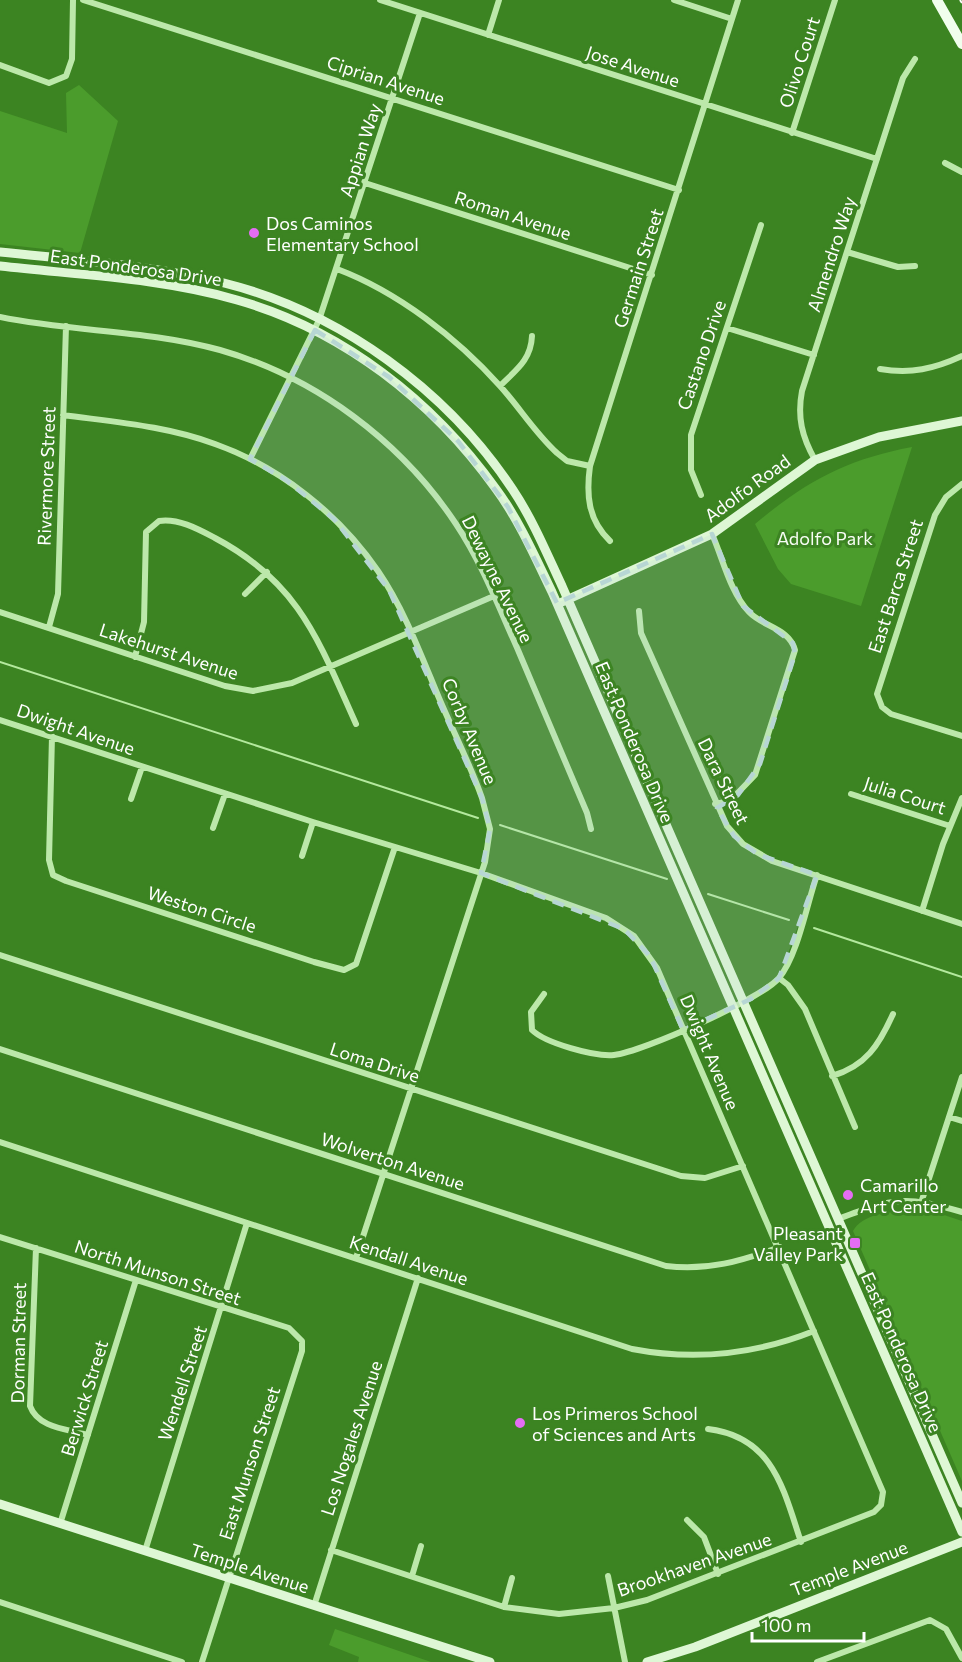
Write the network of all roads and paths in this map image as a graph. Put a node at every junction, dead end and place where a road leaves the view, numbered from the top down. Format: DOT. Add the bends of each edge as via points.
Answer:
graph roads {
  1 [pos="73,0"];
  2 [pos="83,0"];
  3 [pos="380,0"];
  4 [pos="499,0"];
  5 [pos="674,0"];
  6 [pos="738,0"];
  7 [pos="835,0"];
  8 [pos="937,0"];
  9 [pos="420,13"];
  10 [pos="732,19"];
  11 [pos="488,35"];
  12 [pos="962,44"];
  13 [pos="915,58"];
  14 [pos="0,65"];
  15 [pos="393,98"];
  16 [pos="706,105"];
  17 [pos="792,133"];
  18 [pos="877,159"];
  19 [pos="945,163"];
  20 [pos="962,172"];
  21 [pos="365,183"];
  22 [pos="679,190"];
  23 [pos="760,225"];
  24 [pos="0,252"];
  25 [pos="848,252"];
  26 [pos="0,266"];
  27 [pos="915,266"];
  28 [pos="337,269"];
  29 [pos="652,275"];
  30 [pos="0,317"];
  31 [pos="319,320"];
  32 [pos="66,326"];
  33 [pos="727,328"];
  34 [pos="315,330"];
  35 [pos="532,336"];
  36 [pos="814,355"];
  37 [pos="962,356"];
  38 [pos="880,369"];
  39 [pos="291,376"];
  40 [pos="500,386"];
  41 [pos="63,415"];
  42 [pos="962,421"];
  43 [pos="250,459"];
  44 [pos="815,460"];
  45 [pos="590,466"];
  46 [pos="962,484"];
  47 [pos="701,495"];
  48 [pos="712,534"];
  49 [pos="610,541"];
  50 [pos="267,572"];
  51 [pos="245,594"];
  52 [pos="494,596"];
  53 [pos="567,599"];
  54 [pos="557,604"];
  55 [pos="639,610"];
  56 [pos="0,612"];
  57 [pos="50,627"];
  58 [pos="410,632"];
  59 [pos="135,657"];
  60 [pos="330,667"];
  61 [pos="0,720"];
  62 [pos="356,724"];
  63 [pos="52,736"];
  64 [pos="962,736"];
  65 [pos="142,767"];
  66 [pos="225,794"];
  67 [pos="851,794"];
  68 [pos="962,798"];
  69 [pos="131,799"];
  70 [pos="715,804"];
  71 [pos="313,822"];
  72 [pos="950,826"];
  73 [pos="213,828"];
  74 [pos="591,829"];
  75 [pos="396,847"];
  76 [pos="302,856"];
  77 [pos="481,873"];
  78 [pos="817,875"];
  79 [pos="922,911"];
  80 [pos="962,924"];
  81 [pos="0,955"];
  82 [pos="779,978"];
  83 [pos="544,994"];
  84 [pos="743,1003"];
  85 [pos="733,1007"];
  86 [pos="893,1014"];
  87 [pos="683,1030"];
  88 [pos="0,1049"];
  89 [pos="832,1076"];
  90 [pos="962,1077"];
  91 [pos="411,1089"];
  92 [pos="949,1117"];
  93 [pos="962,1121"];
  94 [pos="855,1127"];
  95 [pos="0,1142"];
  96 [pos="742,1166"];
  97 [pos="384,1173"];
  98 [pos="922,1200"];
  99 [pos="962,1212"];
  100 [pos="838,1219"];
  101 [pos="247,1223"];
  102 [pos="827,1224"];
  103 [pos="0,1237"];
  104 [pos="780,1247"];
  105 [pos="36,1248"];
  106 [pos="356,1258"];
  107 [pos="418,1278"];
  108 [pos="136,1280"];
  109 [pos="222,1308"];
  110 [pos="814,1331"];
  111 [pos="302,1341"];
  112 [pos="708,1429"];
  113 [pos="88,1435"];
  114 [pos="883,1499"];
  115 [pos="962,1503"];
  116 [pos="0,1504"];
  117 [pos="687,1520"];
  118 [pos="60,1524"];
  119 [pos="962,1532"];
  120 [pos="801,1542"];
  121 [pos="962,1542"];
  122 [pos="421,1546"];
  123 [pos="331,1550"];
  124 [pos="144,1551"];
  125 [pos="718,1574"];
  126 [pos="412,1576"];
  127 [pos="608,1576"];
  128 [pos="512,1578"];
  129 [pos="228,1579"];
  130 [pos="0,1602"];
  131 [pos="314,1606"];
  132 [pos="504,1607"];
  133 [pos="614,1608"];
  134 [pos="962,1658"];
  135 [pos="182,1662"];
  136 [pos="202,1662"];
  137 [pos="490,1662"];
  138 [pos="625,1662"];
  139 [pos="647,1662"];
  140 [pos="817,1662"];
  1 -- 14 [label="street" via="72,65 61,80 49,82"];
  2 -- 15 [label="street, Ciprian Avenue"];
  3 -- 9 [label="street, Jose Avenue"];
  4 -- 11 [label="street"];
  5 -- 10 [label="street"];
  6 -- 10 [label="street, Germain Street"];
  7 -- 17 [label="street, Olivo Court"];
  8 -- 12 [label="main road"];
  9 -- 11 [label="street, Jose Avenue"];
  9 -- 15 [label="street, Appian Way"];
  10 -- 16 [label="street, Germain Street"];
  11 -- 16 [label="street, Jose Avenue"];
  13 -- 18 [label="street, Almendro Way" via="903,78"];
  15 -- 21 [label="street, Appian Way"];
  15 -- 22 [label="street, Ciprian Avenue"];
  16 -- 17 [label="street, Jose Avenue"];
  16 -- 22 [label="street, Germain Street"];
  17 -- 18 [label="street, Jose Avenue"];
  18 -- 25 [label="street, Almendro Way"];
  19 -- 20 [label="street"];
  21 -- 28 [label="street, Appian Way"];
  21 -- 29 [label="street, Roman Avenue"];
  22 -- 29 [label="street, Germain Street"];
  23 -- 33 [label="street, Castano Drive"];
  24 -- 31 [label="main road, East Ponderosa Drive" via="199,278 254,292"];
  25 -- 27 [label="street" via="898,267"];
  25 -- 36 [label="street, Almendro Way"];
  26 -- 34 [label="main road, East Ponderosa Drive" via="200,291 256,306"];
  28 -- 31 [label="street, Appian Way"];
  28 -- 40 [label="street" via="415,312"];
  29 -- 45 [label="street, Germain Street"];
  30 -- 32 [label="street, Dewayne Avenue"];
  31 -- 34 [label="street, Appian Way"];
  31 -- 53 [label="main road, East Ponderosa Drive" via="388,361 455,418 513,491"];
  32 -- 39 [label="street, Dewayne Avenue" via="198,344"];
  32 -- 41 [label="street, Rivermore Street"];
  33 -- 36 [label="street"];
  33 -- 47 [label="street, Castano Drive" via="691,435 691,470"];
  34 -- 39 [label="street, Appian Way"];
  34 -- 54 [label="main road, East Ponderosa Drive" via="389,378 434,415 458,441 508,507"];
  35 -- 40 [label="street" via="527,359"];
  36 -- 44 [label="street, Almendro Way" via="802,391 800,414 803,436"];
  37 -- 38 [label="street" via="912,372"];
  39 -- 43 [label="street, Appian Way"];
  39 -- 52 [label="street, Dewayne Avenue" via="368,428 421,480 464,536"];
  40 -- 45 [label="street" via="557,453"];
  41 -- 43 [label="street, Corby Avenue" via="165,430 214,443"];
  41 -- 57 [label="street, Rivermore Street" via="58,594"];
  42 -- 44 [label="main road, Adolfo Road" via="879,437"];
  43 -- 58 [label="street, Corby Avenue" via="294,485 346,531 378,571"];
  44 -- 48 [label="main road, Adolfo Road"];
  45 -- 49 [label="street, Germain Street" via="592,515"];
  46 -- 64 [label="street, East Barca Street" via="946,497 935,515 878,687 878,701 891,714"];
  48 -- 53 [label="main road, Adolfo Road"];
  48 -- 70 [label="street" via="743,606 759,621 789,638 795,650 755,775 730,801"];
  50 -- 51 [label="street"];
  50 -- 59 [label="street" via="206,533 174,521 156,522 144,538 144,622"];
  50 -- 60 [label="street" via="305,617"];
  52 -- 58 [label="street, Lakehurst Avenue"];
  52 -- 74 [label="street, Dewayne Avenue"];
  53 -- 54 [label="main road, Adolfo Road"];
  53 -- 84 [label="main road, East Ponderosa Drive"];
  54 -- 85 [label="main road, East Ponderosa Drive"];
  55 -- 70 [label="street, Dara Street" via="641,633"];
  56 -- 57 [label="street, Lakehurst Avenue"];
  57 -- 59 [label="street, Lakehurst Avenue"];
  58 -- 60 [label="street, Lakehurst Avenue"];
  58 -- 77 [label="street, Corby Avenue" via="482,798 490,829"];
  59 -- 60 [label="street, Lakehurst Avenue" via="253,691 276,688"];
  60 -- 62 [label="street"];
  61 -- 63 [label="street, Dwight Avenue"];
  63 -- 65 [label="street, Dwight Avenue"];
  63 -- 75 [label="street, Weston Circle" via="49,860 53,875 306,959 344,970 356,964"];
  65 -- 66 [label="street, Dwight Avenue"];
  65 -- 69 [label="street, Dwight Avenue"];
  66 -- 71 [label="street, Dwight Avenue"];
  66 -- 73 [label="street"];
  67 -- 72 [label="street, Julia Court"];
  68 -- 72 [label="street"];
  70 -- 78 [label="street, Dara Street" via="734,836 757,854"];
  71 -- 75 [label="street, Dwight Avenue"];
  71 -- 76 [label="street"];
  72 -- 79 [label="street"];
  75 -- 77 [label="street, Dwight Avenue"];
  77 -- 87 [label="street, Dwight Avenue" via="606,918 624,929 650,956"];
  77 -- 91 [label="street, Corby Avenue"];
  78 -- 79 [label="street, Dara Street"];
  78 -- 82 [label="street"];
  79 -- 80 [label="street, Dara Street"];
  81 -- 91 [label="street, Loma Drive"];
  82 -- 84 [label="street"];
  82 -- 89 [label="street" via="805,1009"];
  83 -- 87 [label="street" via="531,1012 532,1030 594,1054 621,1054"];
  84 -- 85 [label="street"];
  84 -- 100 [label="main road, East Ponderosa Drive"];
  85 -- 87 [label="street"];
  85 -- 102 [label="main road, East Ponderosa Drive"];
  86 -- 89 [label="street" via="880,1042 866,1059"];
  87 -- 96 [label="street, Dwight Avenue"];
  88 -- 97 [label="street, Wolverton Avenue"];
  89 -- 94 [label="street"];
  90 -- 92 [label="street"];
  91 -- 96 [label="street, Loma Drive" via="681,1176 705,1178"];
  91 -- 97 [label="street, Corby Avenue"];
  92 -- 93 [label="street"];
  92 -- 98 [label="street"];
  95 -- 101 [label="street, Kendall Avenue"];
  96 -- 104 [label="street, Dwight Avenue"];
  97 -- 104 [label="street, Wolverton Avenue" via="666,1266 710,1267"];
  97 -- 106 [label="street, Corby Avenue"];
  98 -- 99 [label="street"];
  98 -- 100 [label="street" via="891,1201"];
  100 -- 102 [label="main road"];
  100 -- 115 [label="main road, East Ponderosa Drive"];
  101 -- 106 [label="street, Kendall Avenue"];
  101 -- 109 [label="street, Wendell Street"];
  102 -- 119 [label="main road, East Ponderosa Drive"];
  103 -- 105 [label="street, North Munson Street"];
  104 -- 110 [label="street, Dwight Avenue"];
  105 -- 108 [label="street, North Munson Street"];
  105 -- 113 [label="street, Dorman Street" via="30,1406 43,1423"];
  106 -- 107 [label="street, Kendall Avenue"];
  107 -- 110 [label="street, Kendall Avenue" via="650,1352 690,1356 753,1351"];
  107 -- 123 [label="street, Los Nogales Avenue"];
  108 -- 109 [label="street, North Munson Street"];
  108 -- 113 [label="street, Berwick Street"];
  109 -- 111 [label="street, North Munson Street" via="289,1328"];
  109 -- 124 [label="street, Wendell Street"];
  110 -- 114 [label="street, Dwight Avenue" via="879,1480"];
  111 -- 129 [label="street, East Munson Street"];
  112 -- 120 [label="street" via="736,1435 763,1455 777,1476"];
  113 -- 118 [label="street, Berwick Street"];
  114 -- 120 [label="street, Brookhaven Avenue" via="874,1512"];
  116 -- 118 [label="main road, Temple Avenue"];
  117 -- 125 [label="street" via="704,1537"];
  118 -- 124 [label="main road, Temple Avenue"];
  120 -- 125 [label="street, Brookhaven Avenue"];
  121 -- 139 [label="main road, Temple Avenue" via="695,1647"];
  122 -- 126 [label="street"];
  123 -- 126 [label="street, Brookhaven Avenue"];
  123 -- 131 [label="street, Los Nogales Avenue"];
  124 -- 129 [label="main road, Temple Avenue"];
  125 -- 133 [label="street, Brookhaven Avenue"];
  126 -- 132 [label="street, Brookhaven Avenue"];
  127 -- 133 [label="street"];
  128 -- 132 [label="street"];
  129 -- 131 [label="main road, Temple Avenue"];
  129 -- 136 [label="street, East Munson Street"];
  130 -- 135 [label="street"];
  131 -- 137 [label="main road, Temple Avenue"];
  132 -- 133 [label="street, Brookhaven Avenue" via="546,1614"];
  133 -- 138 [label="street"];
  134 -- 140 [label="street" via="946,1629 923,1621"];
}
